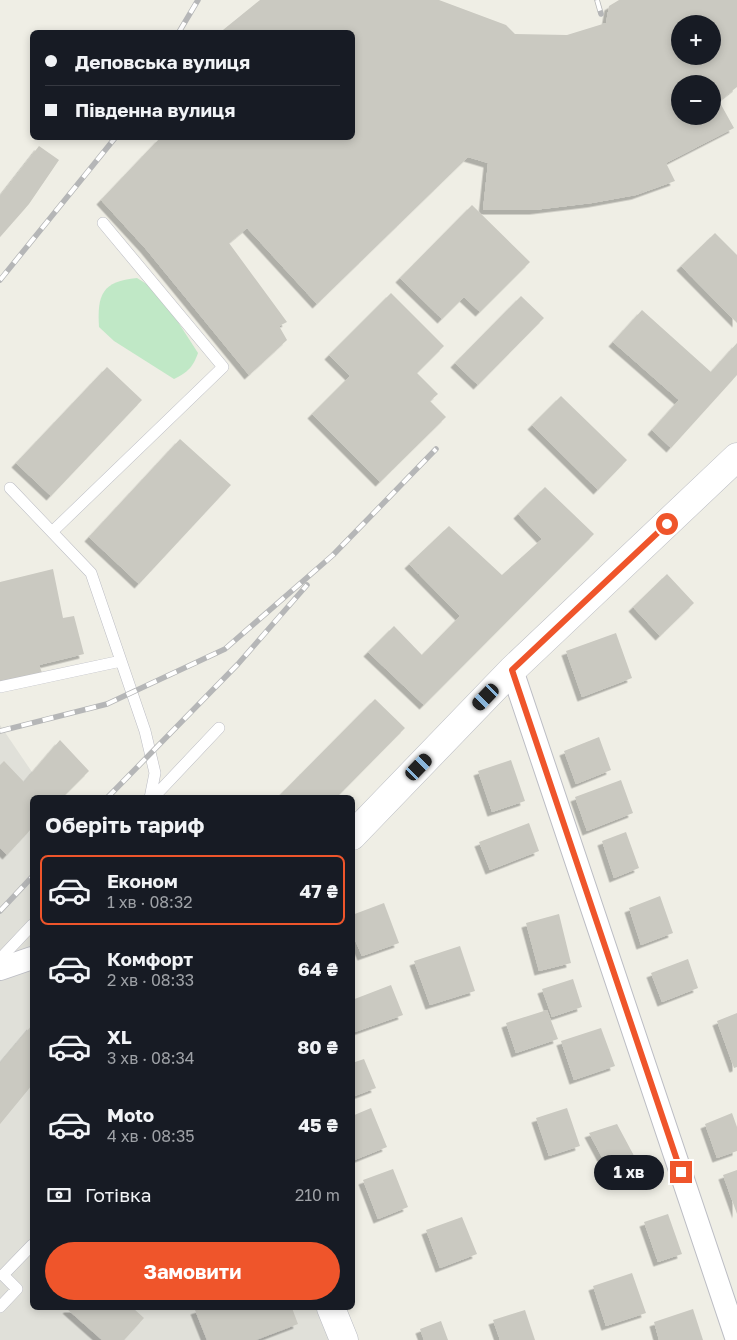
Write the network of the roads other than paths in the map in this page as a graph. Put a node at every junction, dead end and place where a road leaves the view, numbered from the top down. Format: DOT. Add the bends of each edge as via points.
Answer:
graph roads {
  1 [pos="103,224"];
  2 [pos="737,457"];
  3 [pos="10,488"];
  4 [pos="52,532"];
  5 [pos="121,661"];
  6 [pos="512,670"];
  7 [pos="0,687"];
  8 [pos="219,728"];
  9 [pos="152,795"];
  10 [pos="155,795"];
  11 [pos="355,833"];
  12 [pos="30,927"];
  13 [pos="0,959"];
  14 [pos="30,959"];
  15 [pos="0,969"];
  16 [pos="30,1247"];
  17 [pos="0,1308"];
  18 [pos="332,1310"];
  19 [pos="344,1340"];
  20 [pos="737,1340"];
  1 -- 4 [label="lane" via="223,367"];
  2 -- 6 [label="main road"];
  3 -- 4 [label="lane"];
  4 -- 5 [label="lane" via="91,573"];
  5 -- 7 [label="lane"];
  5 -- 9 [label="lane" via="145,731 155,773"];
  6 -- 11 [label="main road"];
  6 -- 20 [label="street"];
  8 -- 10 [label="lane"];
  12 -- 13 [label="lane"];
  14 -- 15 [label="street"];
  16 -- 17 [label="lane" via="3,1275 17,1289"];
  18 -- 19 [label="main road"];
}
